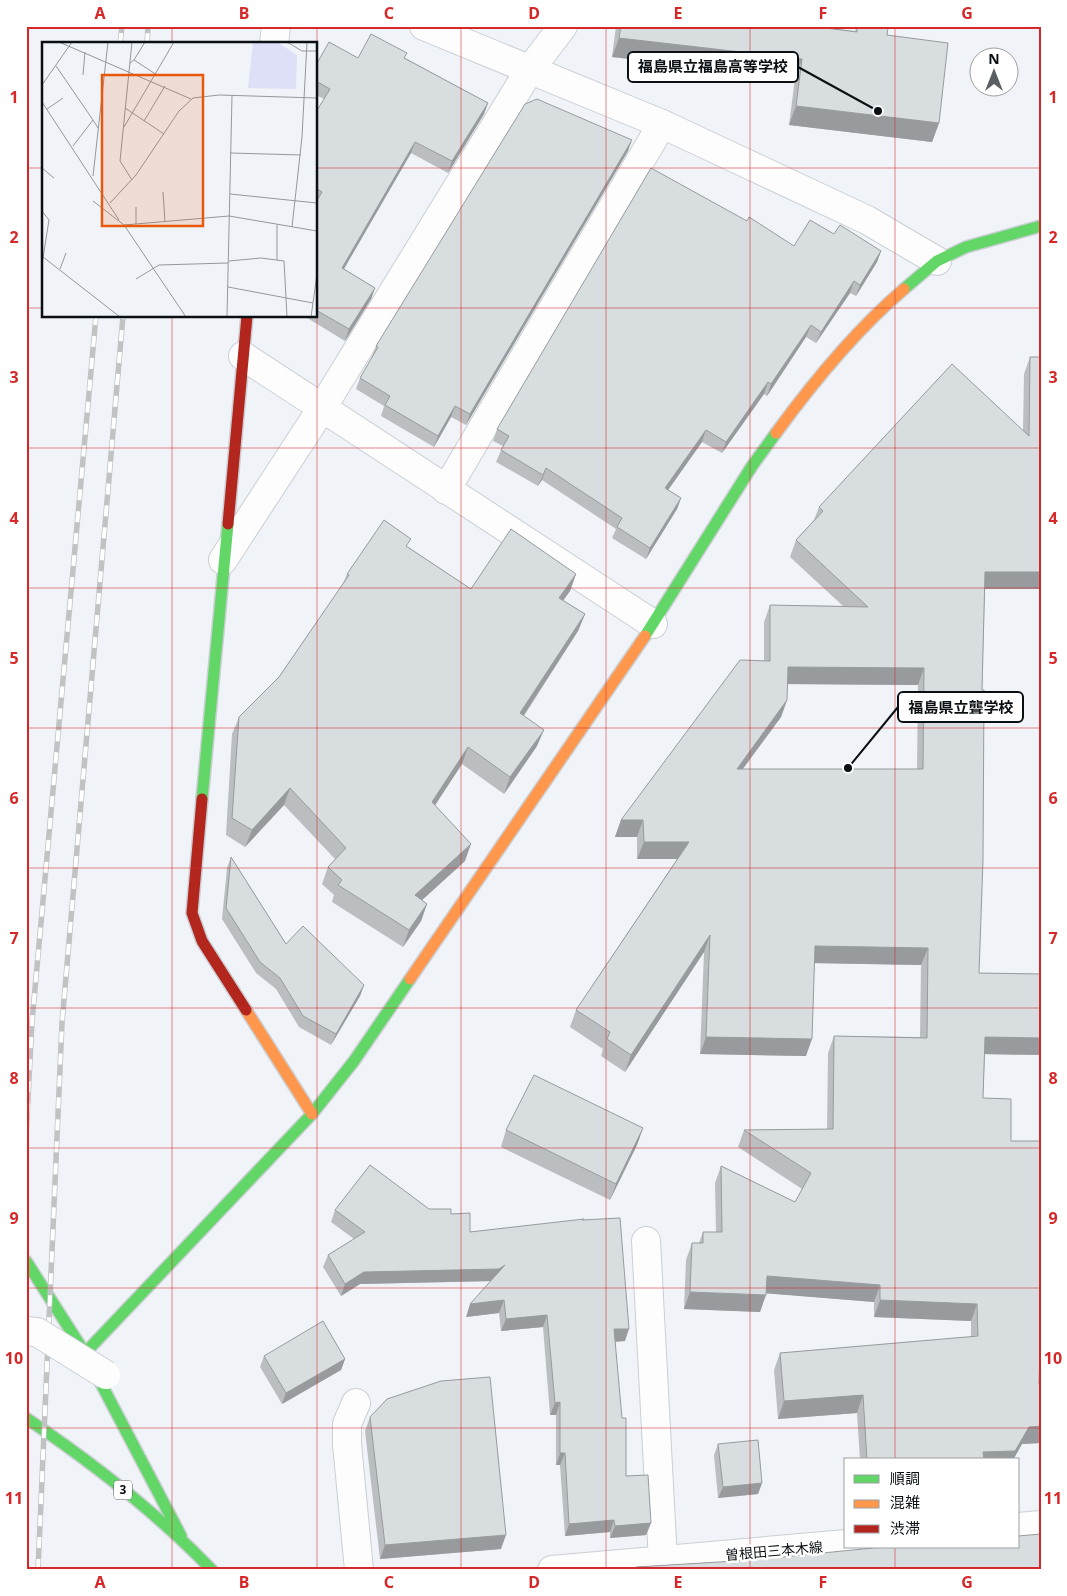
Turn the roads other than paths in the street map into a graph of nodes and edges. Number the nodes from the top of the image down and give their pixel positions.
1 (276, 26) edge
2 (424, 26) edge
3 (563, 26) edge
4 (274, 42) edge
5 (529, 71) junction
6 (662, 124) junction
7 (1041, 226) edge
8 (937, 262) junction
9 (247, 318) edge
10 (243, 356) junction
11 (322, 408) junction
12 (446, 490) junction
13 (223, 560) junction
14 (653, 624) junction
15 (312, 1114) junction
16 (646, 1241) dead end
17 (26, 1261) edge
18 (26, 1331) edge
19 (85, 1353) junction
20 (106, 1375) dead end
21 (356, 1403) dead end
22 (26, 1418) edge
23 (1041, 1525) edge
24 (1020, 1527) edge
25 (181, 1536) junction
26 (844, 1544) edge
27 (663, 1561) junction
28 (212, 1570) edge
29 (359, 1570) edge
30 (552, 1570) edge

1 - 4 street
2 - 5 street
3 - 5 street
5 - 6 street
5 - 11 street
6 - 8 street
6 - 12 street
7 - 8 street
8 - 14 street
9 - 10 street
10 - 11 street
10 - 13 street
11 - 12 street
11 - 13 street
12 - 14 street
13 - 15 street
14 - 15 street
15 - 19 street
16 - 27 street
17 - 19 street
18 - 20 street, bridge
19 - 25 street
21 - 29 street
22 - 25 street, 3
23 - 24 street
25 - 28 street, 3
26 - 27 street, 曽根田三本木線
27 - 30 street, 曽根田三本木線

